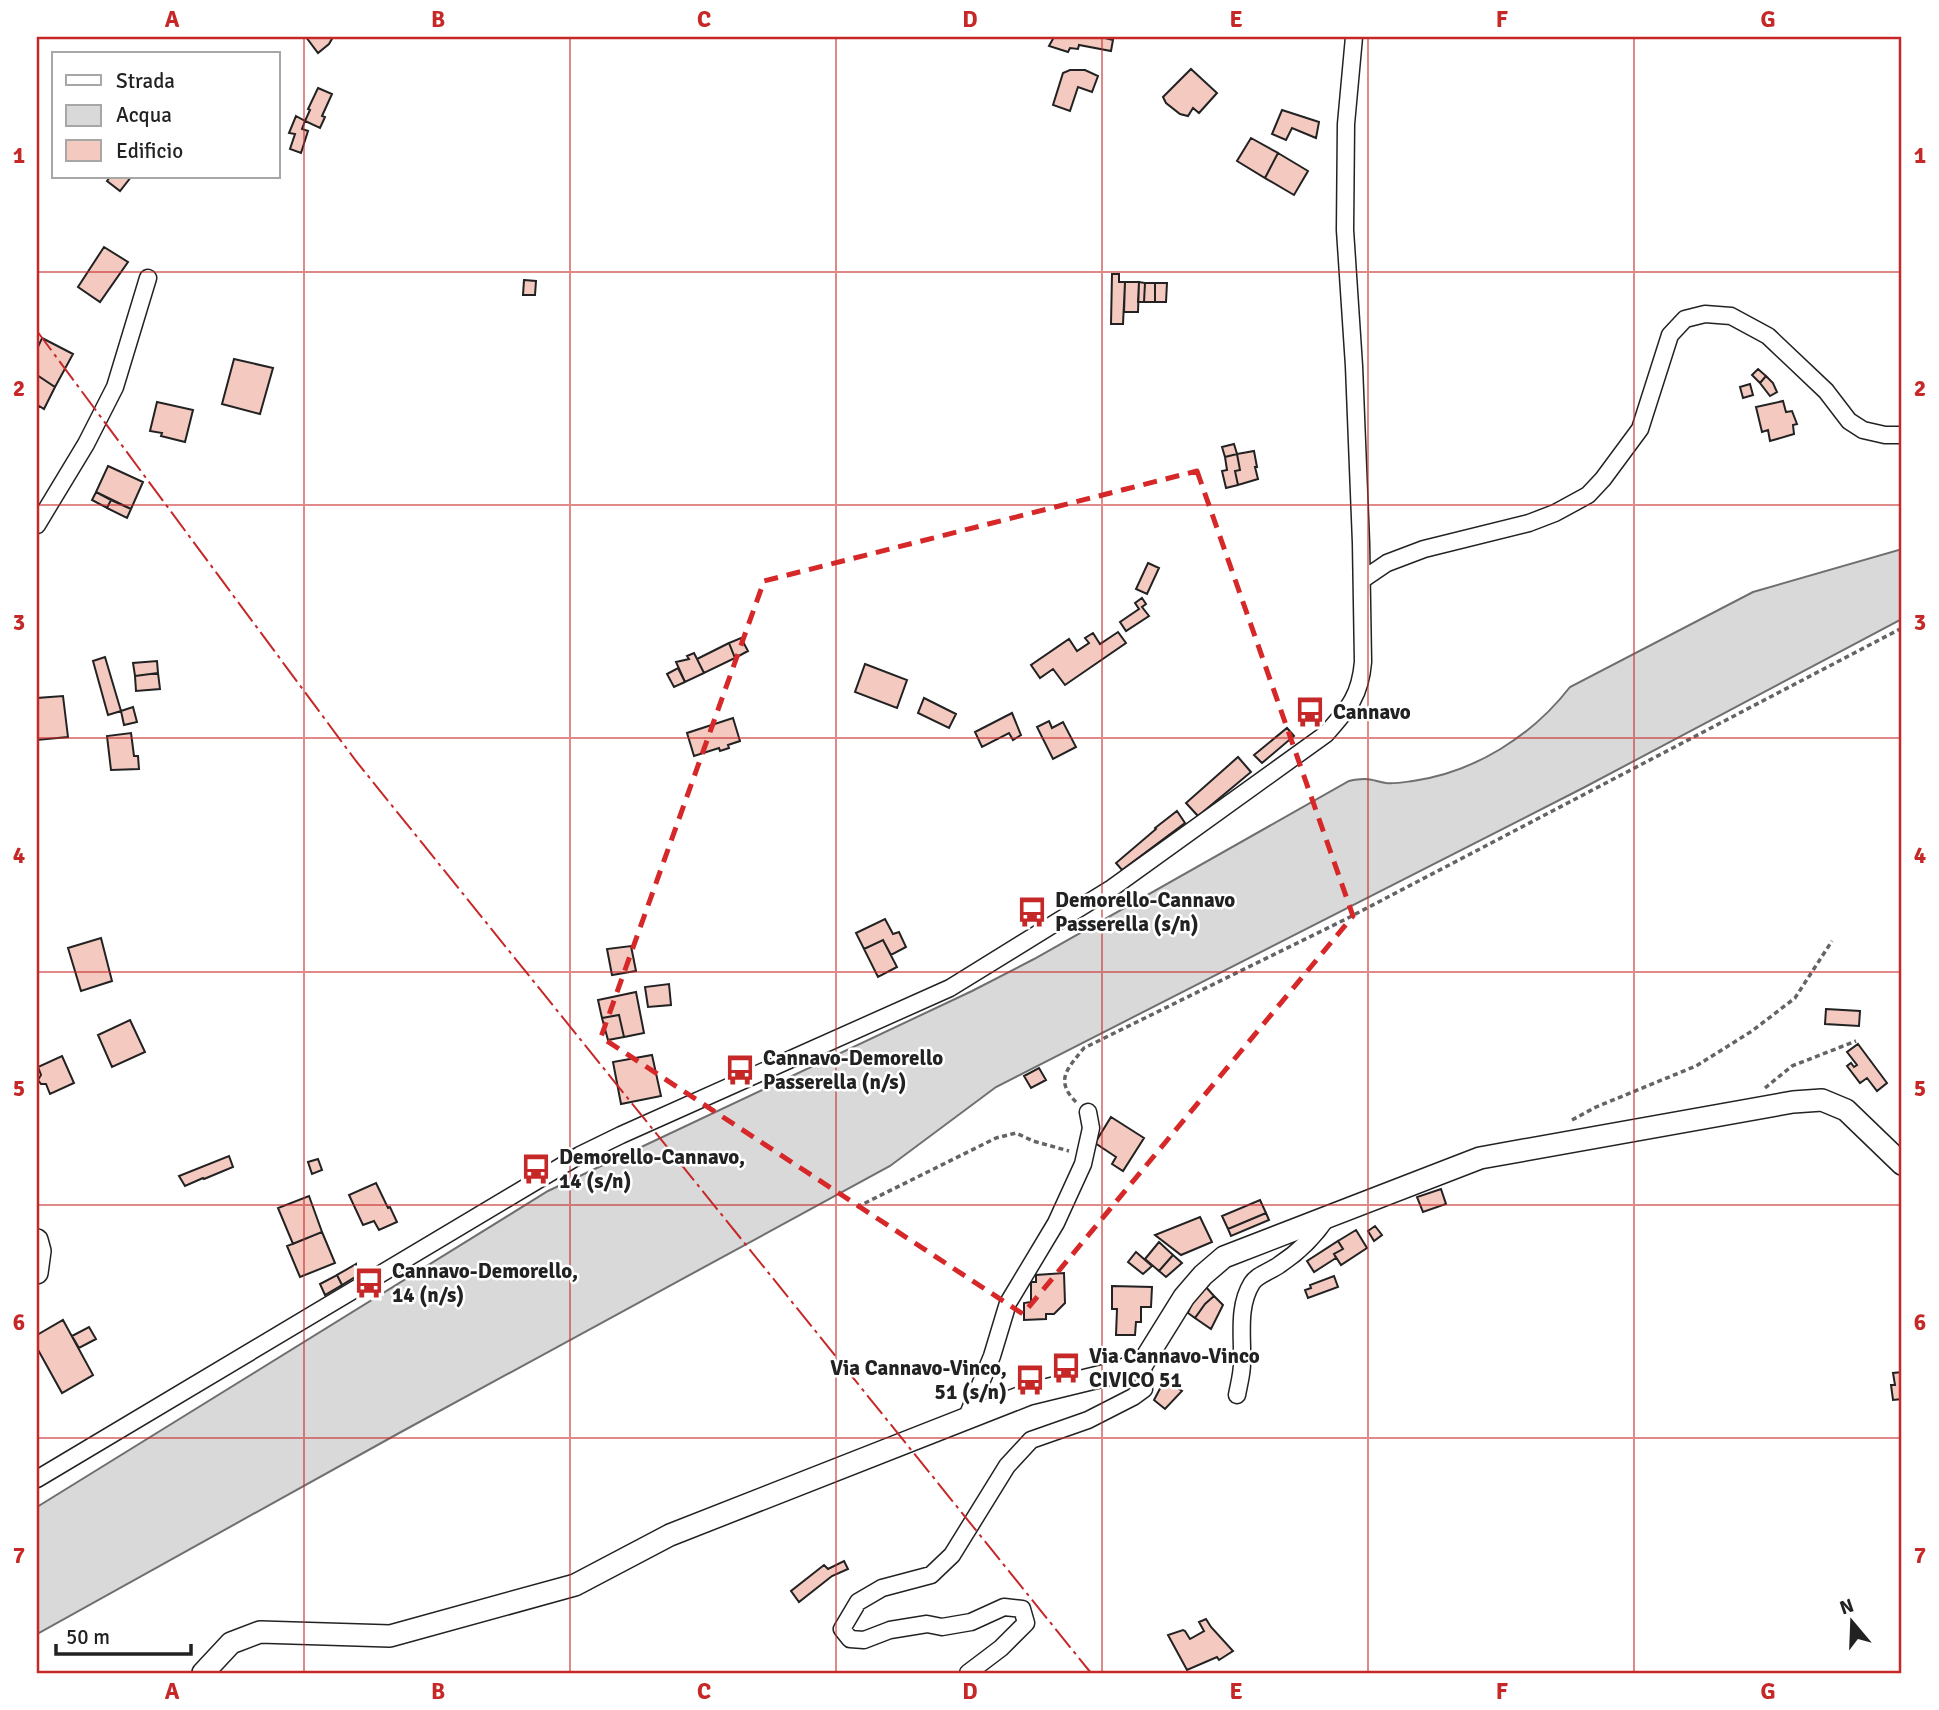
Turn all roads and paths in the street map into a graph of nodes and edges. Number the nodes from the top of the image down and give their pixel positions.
1 (1354, 37) edge
2 (148, 278) dead end
3 (1902, 435) edge
4 (37, 525) edge
5 (1362, 580) junction
6 (1902, 628) edge
7 (1832, 941) dead end
8 (1856, 1041) dead end
9 (1746, 1110) junction
10 (1088, 1112) joint
11 (1549, 1145) junction
12 (1902, 1164) edge
13 (1081, 1169) junction
14 (857, 1207) dead end
15 (1328, 1216) junction
16 (37, 1240) edge
17 (37, 1273) edge
18 (1143, 1363) junction
19 (1237, 1395) dead end
20 (966, 1419) junction
21 (37, 1479) edge
22 (203, 1673) edge
23 (968, 1673) edge

1 - 5 street
2 - 4 street
3 - 5 street
5 - 21 street
6 - 10 path
7 - 11 path
8 - 9 path
9 - 11 street
9 - 12 street
10 - 13 street
11 - 15 street
13 - 14 path
13 - 20 street
15 - 18 street
15 - 19 street
16 - 17 street
18 - 20 street
18 - 23 street
20 - 22 street

